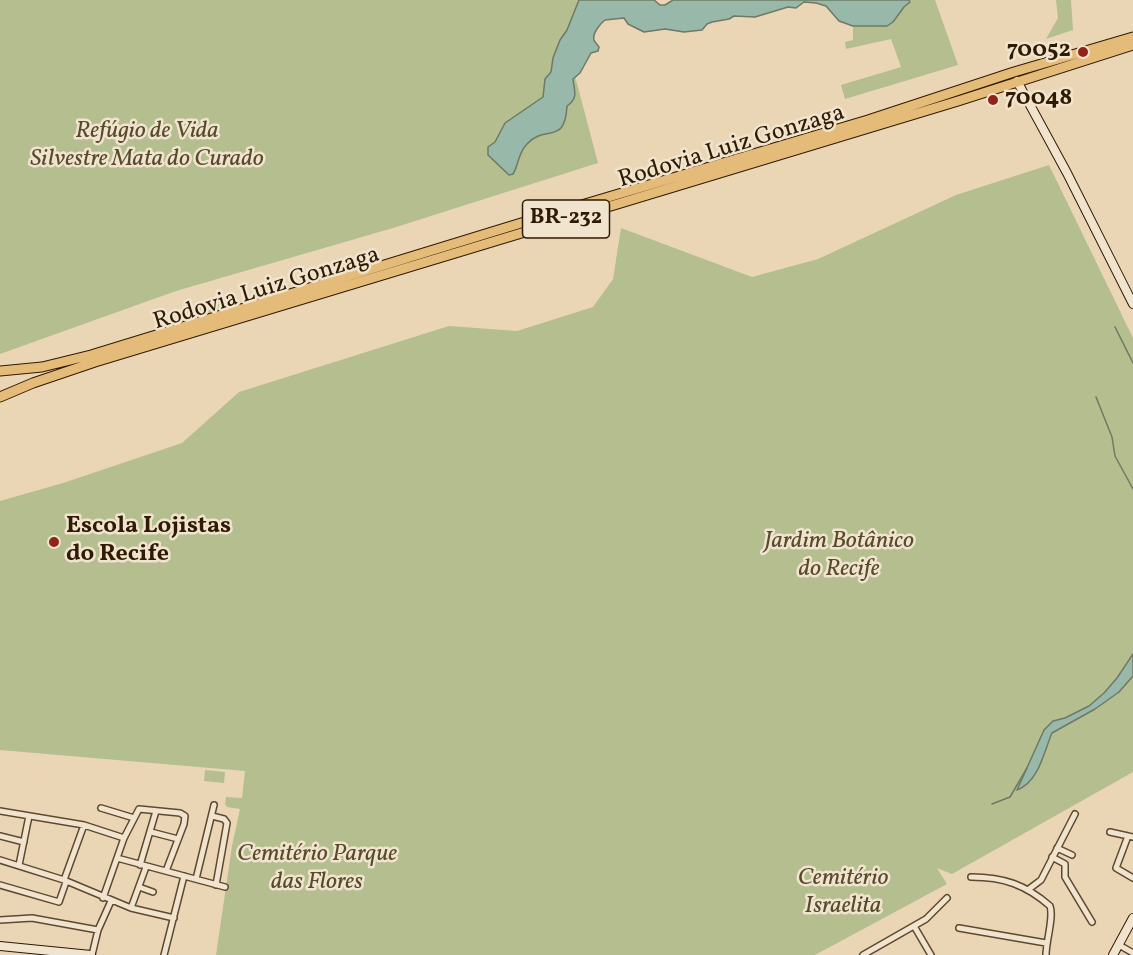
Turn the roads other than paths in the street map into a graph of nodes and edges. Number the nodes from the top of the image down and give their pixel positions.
1 (1133, 37) edge
2 (1133, 45) edge
3 (1017, 81) junction
4 (1133, 304) edge
5 (0, 371) edge
6 (0, 397) edge
7 (214, 805) dead end
8 (101, 808) dead end
9 (0, 811) edge
10 (156, 811) junction
11 (1075, 814) dead end
12 (29, 816) junction
13 (212, 816) junction
14 (134, 818) junction
15 (84, 825) junction
16 (151, 832) junction
17 (1110, 832) dead end
18 (0, 836) edge
19 (1131, 837) edge
20 (124, 838) junction
21 (178, 839) junction
22 (24, 842) junction
23 (1057, 848) junction
24 (1072, 855) dead end
25 (1052, 857) junction
26 (117, 858) junction
27 (0, 860) edge
28 (19, 865) junction
29 (143, 866) junction
30 (165, 871) junction
31 (183, 876) junction
32 (971, 877) dead end
33 (1133, 878) edge
34 (196, 879) junction
35 (65, 881) junction
36 (0, 885) edge
37 (216, 885) junction
38 (139, 887) junction
39 (225, 888) dead end
40 (1029, 889) junction
41 (153, 892) dead end
42 (103, 898) junction
43 (947, 898) dead end
44 (111, 901) junction
45 (131, 908) junction
46 (174, 918) junction
47 (1133, 918) edge
48 (0, 920) edge
49 (1092, 922) dead end
50 (914, 926) junction
51 (959, 928) dead end
52 (98, 930) junction
53 (1046, 943) junction
54 (1119, 945) junction
55 (0, 946) edge
56 (34, 952) edge
57 (1133, 953) edge
58 (867, 954) edge
59 (92, 955) edge
60 (164, 955) edge
61 (931, 955) edge
62 (1046, 955) edge
63 (1113, 955) edge

1 - 5 highway, Rodovia Luiz Gonzaga / BR-232
2 - 3 highway, Rodovia Luiz Gonzaga / BR-232
3 - 4 main road
3 - 6 highway, Rodovia Luiz Gonzaga / BR-232
7 - 13 street
8 - 14 street
9 - 12 street
10 - 14 street
10 - 16 street
10 - 21 street
11 - 23 street
12 - 15 street
12 - 22 street
13 - 34 street
13 - 37 street
14 - 20 street
15 - 20 street
15 - 35 street
16 - 21 street
16 - 29 street
17 - 19 street
18 - 22 street
19 - 33 street
20 - 26 street
21 - 30 street
22 - 28 street
23 - 24 street
23 - 25 street
25 - 40 street
25 - 49 street
26 - 29 street
26 - 42 street
27 - 28 street
28 - 35 street
29 - 30 street
29 - 38 street
30 - 31 street
31 - 34 street
31 - 46 street
32 - 40 street
34 - 37 street
35 - 36 street
35 - 42 street
37 - 39 street
38 - 41 street
38 - 45 street
40 - 53 street
42 - 44 street
43 - 50 street
44 - 45 street
44 - 52 street
45 - 46 street
46 - 60 street
47 - 54 main road
48 - 52 street
50 - 58 street
50 - 61 street
51 - 53 street
52 - 59 street
53 - 62 street
54 - 57 street
54 - 63 main road
55 - 56 main road
56 - 59 main road

